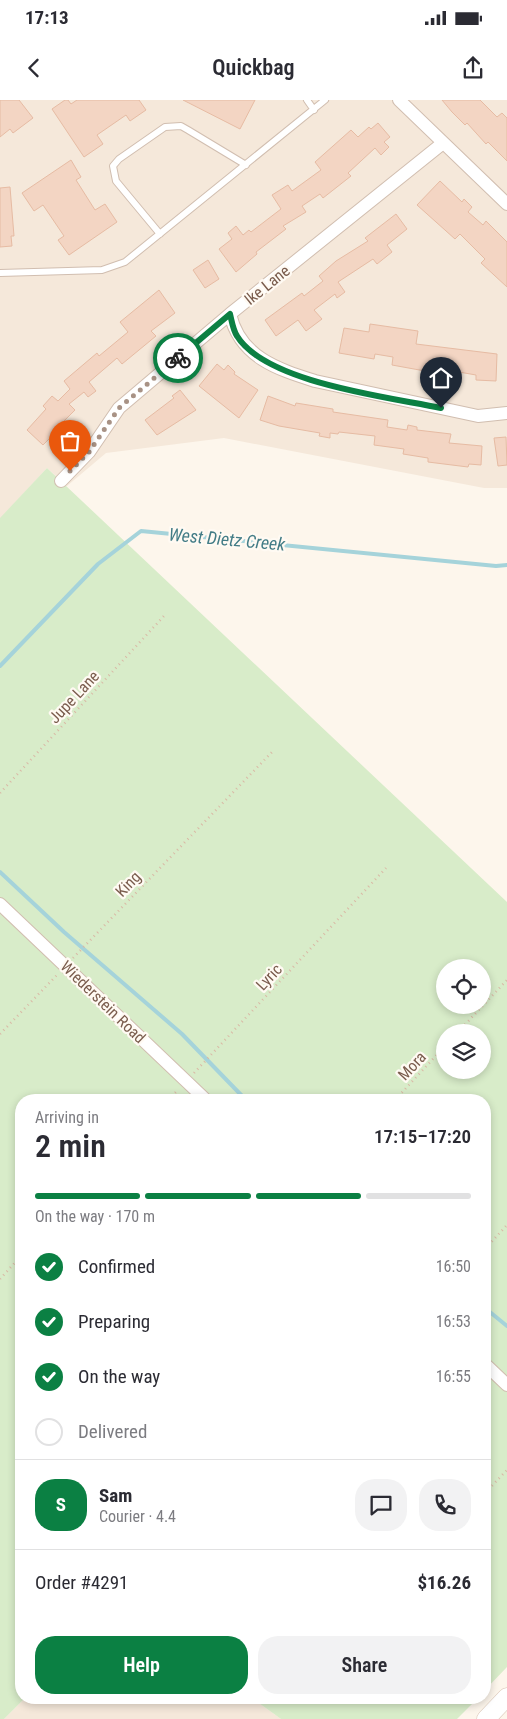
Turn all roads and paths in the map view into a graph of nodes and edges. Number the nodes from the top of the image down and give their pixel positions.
1 (307, 100) edge
2 (325, 100) edge
3 (399, 100) edge
4 (314, 110) junction
5 (443, 143) junction
6 (246, 165) junction
7 (507, 204) edge
8 (160, 234) junction
9 (0, 273) edge
10 (230, 314) junction
11 (507, 413) edge
12 (61, 481) dead end
13 (164, 616) dead end
14 (273, 751) dead end
15 (0, 794) edge
16 (386, 868) dead end
17 (0, 904) edge
18 (65, 966) junction
19 (507, 980) edge
20 (466, 1024) edge
21 (0, 1034) edge
22 (436, 1056) edge
23 (186, 1081) junction
24 (174, 1094) edge
25 (200, 1094) edge
26 (401, 1094) edge
27 (507, 1225) edge
28 (491, 1242) edge
29 (15, 1263) edge
30 (0, 1279) edge
31 (491, 1370) edge
32 (507, 1385) edge
33 (507, 1470) edge
34 (491, 1487) edge
35 (507, 1697) edge
36 (486, 1719) edge

1 - 4 lane
2 - 4 lane
3 - 5 street
4 - 6 lane
5 - 7 street
5 - 10 street, Ike Lane
6 - 8 lane
6 - 8 lane
8 - 9 lane
10 - 11 street
10 - 12 street, Ike Lane
13 - 15 path, Jupe Lane
14 - 18 path, King
16 - 23 path, Lyric
17 - 18 street, Wiederstein Road
18 - 21 path, King
18 - 23 street, Wiederstein Road
19 - 20 path
22 - 26 path, Mora
23 - 24 path, Lyric
23 - 25 street, Wiederstein Road
27 - 28 path
29 - 30 path
31 - 32 street
33 - 34 path
35 - 36 main road

